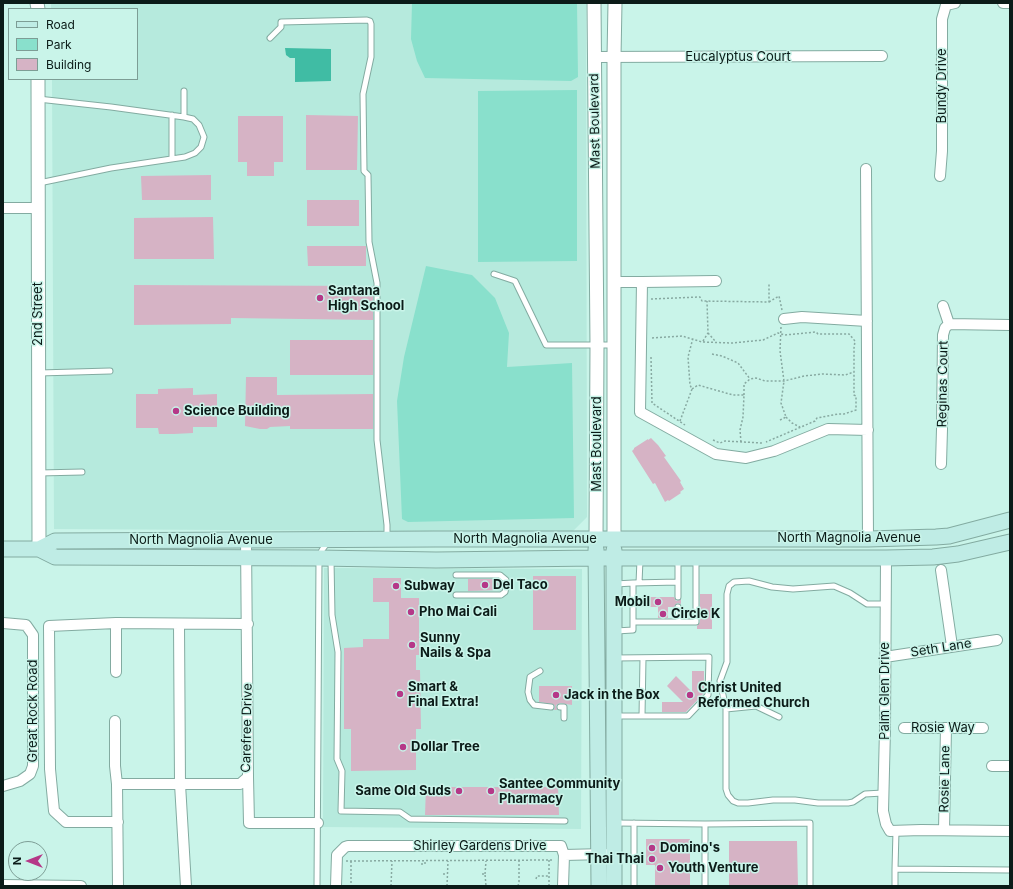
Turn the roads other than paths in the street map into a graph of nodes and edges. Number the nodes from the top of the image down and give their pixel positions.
1 (594, 3) edge
2 (615, 3) edge
3 (954, 3) edge
4 (1003, 3) edge
5 (1010, 3) edge
6 (270, 38) dead end
7 (882, 56) dead end
8 (594, 57) junction
9 (614, 57) junction
10 (38, 80) edge
11 (184, 91) dead end
12 (38, 99) junction
13 (172, 115) junction
14 (184, 117) junction
15 (172, 159) junction
16 (866, 169) dead end
17 (940, 176) dead end
18 (38, 183) junction
19 (3, 208) edge
20 (38, 208) junction
21 (494, 274) dead end
22 (716, 281) dead end
23 (614, 282) junction
24 (642, 282) junction
25 (943, 306) dead end
26 (784, 319) dead end
27 (867, 321) junction
28 (949, 324) junction
29 (1010, 325) edge
30 (597, 345) junction
31 (614, 345) junction
32 (110, 371) dead end
33 (38, 373) junction
34 (868, 430) junction
35 (941, 464) dead end
36 (39, 472) junction
37 (82, 472) dead end
38 (1010, 520) edge
39 (949, 536) junction
40 (387, 539) junction
41 (596, 539) junction
42 (614, 539) junction
43 (868, 539) junction
44 (246, 540) junction
45 (330, 540) junction
46 (1010, 542) edge
47 (3, 549) edge
48 (39, 549) junction
49 (246, 558) junction
50 (325, 558) junction
51 (596, 558) junction
52 (614, 558) junction
53 (640, 558) junction
54 (886, 558) junction
55 (678, 559) junction
56 (696, 559) junction
57 (941, 570) dead end
58 (456, 575) dead end
59 (678, 582) junction
60 (636, 583) junction
61 (614, 584) junction
62 (456, 595) dead end
63 (678, 597) dead end
64 (886, 604) junction
65 (678, 607) dead end
66 (633, 622) junction
67 (679, 622) junction
68 (3, 623) edge
69 (116, 624) junction
70 (179, 624) junction
71 (248, 624) junction
72 (614, 631) junction
73 (997, 640) dead end
74 (952, 646) junction
75 (885, 657) junction
76 (614, 658) junction
77 (643, 658) junction
78 (540, 671) dead end
79 (116, 672) dead end
80 (551, 707) dead end
81 (560, 707) dead end
82 (726, 709) junction
83 (614, 716) junction
84 (642, 716) junction
85 (779, 717) dead end
86 (564, 718) dead end
87 (115, 720) dead end
88 (904, 728) dead end
89 (946, 728) junction
90 (983, 728) dead end
91 (992, 766) dead end
92 (1010, 766) edge
93 (248, 777) junction
94 (117, 784) junction
95 (180, 784) junction
96 (3, 786) edge
97 (883, 793) junction
98 (565, 821) dead end
99 (118, 822) junction
100 (318, 823) junction
101 (614, 823) junction
102 (634, 823) junction
103 (704, 824) junction
104 (944, 830) junction
105 (896, 831) junction
106 (1010, 831) edge
107 (599, 854) junction
108 (614, 854) junction
109 (561, 858) junction
110 (895, 869) junction
111 (1010, 870) edge
112 (3, 885) edge
113 (50, 885) edge
114 (81, 886) edge
115 (118, 886) edge
116 (186, 886) edge
117 (318, 886) edge
118 (336, 886) edge
119 (563, 886) edge
120 (599, 886) edge
121 (614, 886) edge
122 (634, 886) edge
123 (705, 886) edge
124 (810, 886) edge
125 (895, 886) edge

1 - 8 street, Mast Boulevard
2 - 9 street, Mast Boulevard
3 - 17 street, Bundy Drive
4 - 5 street
6 - 40 lane
7 - 9 street, Eucalyptus Court
8 - 9 street, Eucalyptus Court
8 - 30 street, Mast Boulevard
9 - 23 street, Mast Boulevard
10 - 12 street, 2nd Street
11 - 14 lane
12 - 13 lane
12 - 18 street, 2nd Street
13 - 14 lane
13 - 15 lane
14 - 15 lane
15 - 18 lane
16 - 27 street
18 - 20 street, 2nd Street
19 - 20 street
20 - 33 street, 2nd Street
21 - 30 lane
22 - 24 street
23 - 24 street
23 - 31 street, Mast Boulevard
24 - 34 street
25 - 28 street, Reginas Court
26 - 27 street
27 - 34 street
28 - 29 street
28 - 35 street, Reginas Court
30 - 31 lane
30 - 41 street, Mast Boulevard
31 - 42 street, Mast Boulevard
32 - 33 lane
33 - 36 street, 2nd Street
34 - 43 street
36 - 37 lane
36 - 48 street, 2nd Street
38 - 39 main road, North Magnolia Avenue
39 - 43 main road, North Magnolia Avenue
39 - 54 main road
40 - 41 main road, North Magnolia Avenue
40 - 45 main road, North Magnolia Avenue
41 - 42 main road, North Magnolia Avenue
41 - 51 main road, Mast Boulevard
42 - 43 main road, North Magnolia Avenue
42 - 52 main road, Mast Boulevard
44 - 45 main road, North Magnolia Avenue
44 - 48 main road, North Magnolia Avenue
44 - 49 street, Carefree Drive
45 - 50 lane
46 - 54 main road, North Magnolia Avenue
47 - 48 main road, North Magnolia Avenue
48 - 49 main road, North Magnolia Avenue
49 - 50 main road, North Magnolia Avenue
49 - 71 street, Carefree Drive
50 - 51 main road, North Magnolia Avenue
50 - 98 lane
50 - 100 lane
51 - 52 main road, North Magnolia Avenue
51 - 107 main road, Mast Boulevard
52 - 53 main road, North Magnolia Avenue
52 - 61 main road, Mast Boulevard
53 - 55 main road, North Magnolia Avenue
53 - 60 lane
54 - 56 main road, North Magnolia Avenue
54 - 64 street, Palm Glen Drive
55 - 56 main road, North Magnolia Avenue
55 - 59 lane
56 - 67 lane
57 - 74 street
58 - 62 lane
59 - 60 lane
59 - 63 lane
60 - 61 lane
60 - 66 lane
61 - 72 main road, Mast Boulevard
64 - 75 street, Palm Glen Drive
64 - 82 lane
65 - 67 lane
66 - 67 lane
66 - 72 lane
68 - 96 street, Great Rock Road
69 - 70 street
69 - 79 street
69 - 99 street
70 - 71 street
70 - 95 street
71 - 93 street, Carefree Drive
72 - 76 main road, Mast Boulevard
73 - 74 street, Seth Lane
74 - 75 street, Seth Lane
75 - 97 street, Palm Glen Drive
76 - 77 lane
76 - 83 main road, Mast Boulevard
77 - 84 lane
77 - 84 lane
78 - 80 lane
81 - 86 lane
82 - 85 lane
82 - 97 lane
83 - 84 lane
83 - 101 main road, Mast Boulevard
87 - 94 street
88 - 89 street, Rosie Way
89 - 90 street, Rosie Way
89 - 104 street, Rosie Lane
91 - 92 street
93 - 95 street, Carefree Drive
93 - 100 street
94 - 95 street, Carefree Drive
94 - 99 street
95 - 116 street
97 - 105 street, Palm Glen Drive
99 - 115 street
100 - 117 lane
101 - 102 lane
101 - 108 main road, Mast Boulevard
102 - 103 lane
102 - 122 lane
103 - 123 lane
103 - 124 lane
104 - 105 street
104 - 106 street
105 - 110 lane
107 - 108 street, Shirley Gardens Drive
107 - 109 street, Shirley Gardens Drive
107 - 120 main road, Mast Boulevard
108 - 121 main road, Mast Boulevard
109 - 118 street, Shirley Gardens Drive
109 - 119 street
110 - 111 lane
110 - 125 lane
112 - 113 street
113 - 114 street

